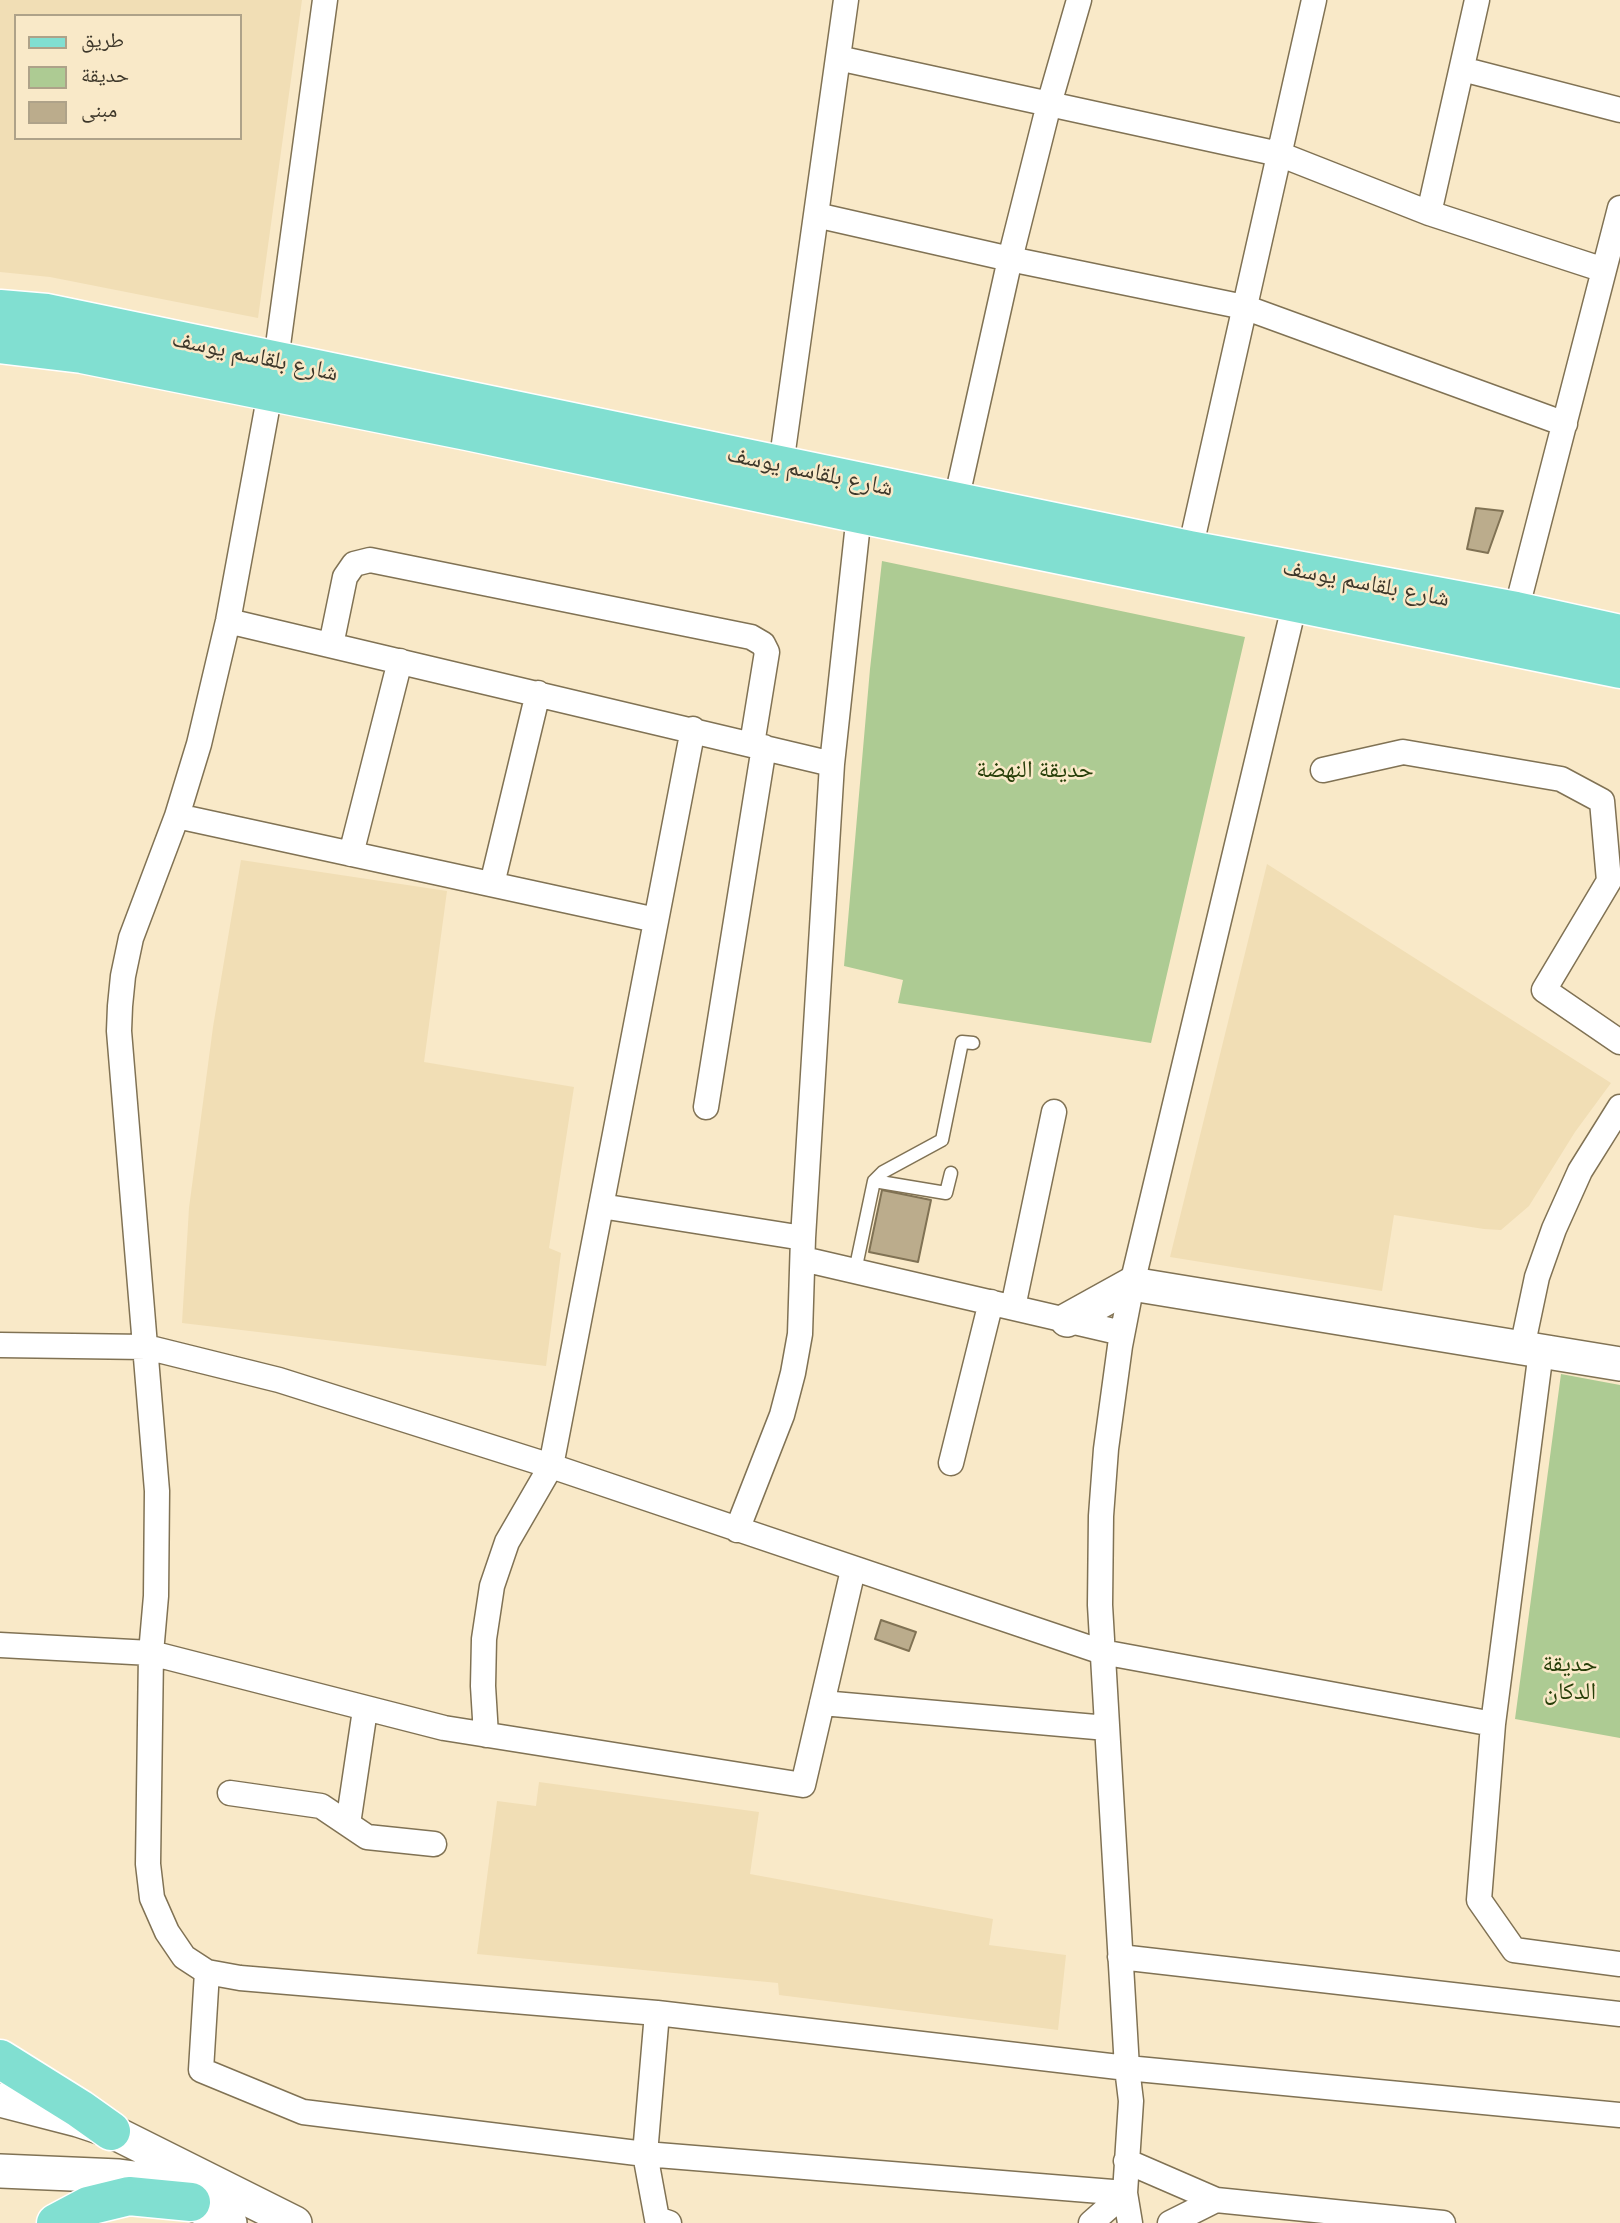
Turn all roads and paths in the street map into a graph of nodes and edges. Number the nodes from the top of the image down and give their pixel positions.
1 (325, 0) edge
2 (846, 0) edge
3 (1079, 0) edge
4 (1477, 0) edge
5 (1305, 2) edge
6 (838, 58) junction
7 (1462, 69) junction
8 (1049, 104) junction
9 (1620, 110) edge
10 (1279, 154) junction
11 (1620, 208) edge
12 (1429, 213) junction
13 (816, 215) junction
14 (1010, 259) junction
15 (1604, 270) junction
16 (1244, 307) junction
17 (0, 309) edge
18 (0, 344) edge
19 (273, 376) junction
20 (1565, 424) junction
21 (781, 465) junction
22 (956, 501) junction
23 (859, 514) junction
24 (1190, 550) junction
25 (1295, 602) junction
26 (1516, 611) junction
27 (228, 621) junction
28 (1620, 634) edge
29 (331, 645) junction
30 (400, 661) junction
31 (1620, 669) edge
32 (538, 693) junction
33 (693, 729) junction
34 (758, 745) junction
35 (832, 764) junction
36 (1324, 770) dead end
37 (177, 817) junction
38 (351, 854) junction
39 (492, 884) junction
40 (656, 920) junction
41 (1620, 1042) edge
42 (973, 1043) dead end
43 (706, 1107) dead end
44 (1620, 1107) edge
45 (1054, 1112) dead end
46 (951, 1172) dead end
47 (874, 1181) junction
48 (601, 1206) junction
49 (803, 1249) junction
50 (855, 1271) junction
51 (1132, 1284) junction
52 (1002, 1304) junction
53 (1067, 1320) junction
54 (1122, 1333) junction
55 (0, 1345) edge
56 (146, 1347) junction
57 (1531, 1349) junction
58 (1620, 1364) edge
59 (951, 1462) dead end
60 (551, 1466) junction
61 (737, 1530) junction
62 (853, 1570) junction
63 (0, 1645) edge
64 (1102, 1652) junction
65 (151, 1653) junction
66 (822, 1703) junction
67 (365, 1710) junction
68 (1493, 1724) junction
69 (1107, 1728) junction
70 (486, 1735) junction
71 (230, 1793) dead end
72 (348, 1824) junction
73 (434, 1844) dead end
74 (1120, 1957) junction
75 (1620, 1964) edge
76 (207, 1972) junction
77 (657, 2013) junction
78 (1620, 2014) edge
79 (0, 2059) edge
80 (1127, 2068) junction
81 (0, 2100) edge
82 (1620, 2115) edge
83 (111, 2131) junction
84 (645, 2154) junction
85 (1126, 2161) junction
86 (0, 2171) edge
87 (1125, 2193) junction
88 (1216, 2200) junction
89 (191, 2202) junction
90 (56, 2223) edge
91 (230, 2223) edge
92 (295, 2223) edge
93 (670, 2223) edge
94 (1091, 2223) edge
95 (1130, 2223) edge
96 (1170, 2223) edge
97 (1443, 2223) edge

1 - 19 street
2 - 6 street
3 - 8 street
4 - 7 street
5 - 10 street
6 - 8 street
6 - 13 street
7 - 9 street
7 - 12 street
8 - 10 street
8 - 14 street
10 - 12 street
10 - 16 street
11 - 15 street
12 - 15 street
13 - 14 street
13 - 21 street
14 - 16 street
14 - 22 street
15 - 20 street
16 - 20 street
16 - 24 street
17 - 19 main road, شارع بلقاسم يوسف
18 - 19 main road, شارع بلقاسم يوسف
19 - 21 main road, شارع بلقاسم يوسف
19 - 23 main road, شارع بلقاسم يوسف
19 - 27 street
20 - 26 street
21 - 22 main road, شارع بلقاسم يوسف
22 - 24 main road, شارع بلقاسم يوسف
23 - 25 main road, شارع بلقاسم يوسف
23 - 35 street
24 - 26 main road, شارع بلقاسم يوسف
25 - 31 main road, شارع بلقاسم يوسف
25 - 51 street
26 - 28 main road, شارع بلقاسم يوسف
27 - 29 street
27 - 37 street
29 - 30 street
29 - 34 street
30 - 32 street
30 - 38 street
32 - 33 street
32 - 39 street
33 - 34 street
33 - 40 street
34 - 35 street
34 - 43 street
35 - 49 street
36 - 41 street
37 - 38 street
37 - 56 street
38 - 39 street
39 - 40 street
40 - 48 street
42 - 47 lane
44 - 57 street
45 - 52 street
46 - 47 lane
47 - 50 lane
48 - 49 street
48 - 60 street
49 - 50 street
49 - 61 street
50 - 52 street
51 - 53 main road
51 - 54 street
51 - 57 main road
52 - 53 street
52 - 59 street
53 - 54 street
54 - 64 street
55 - 56 street
56 - 60 street
56 - 65 street
57 - 58 main road
57 - 68 street
60 - 61 street
60 - 70 street
61 - 62 street
62 - 64 street
62 - 66 street
63 - 65 street
64 - 68 street
64 - 69 street
65 - 67 street
65 - 76 street
66 - 69 street
66 - 70 street
67 - 70 street
67 - 72 street
68 - 75 street
69 - 74 street
71 - 72 street
72 - 73 street
74 - 78 street
74 - 80 street
76 - 77 street
76 - 84 street
77 - 80 street
77 - 84 street
79 - 83 main road
80 - 82 street
80 - 85 street
81 - 83 main road
83 - 92 main road
84 - 87 street
84 - 93 street
85 - 87 street
85 - 88 street
86 - 89 main road
87 - 94 street
87 - 95 street
88 - 96 street
88 - 97 street
89 - 90 main road
89 - 91 main road

